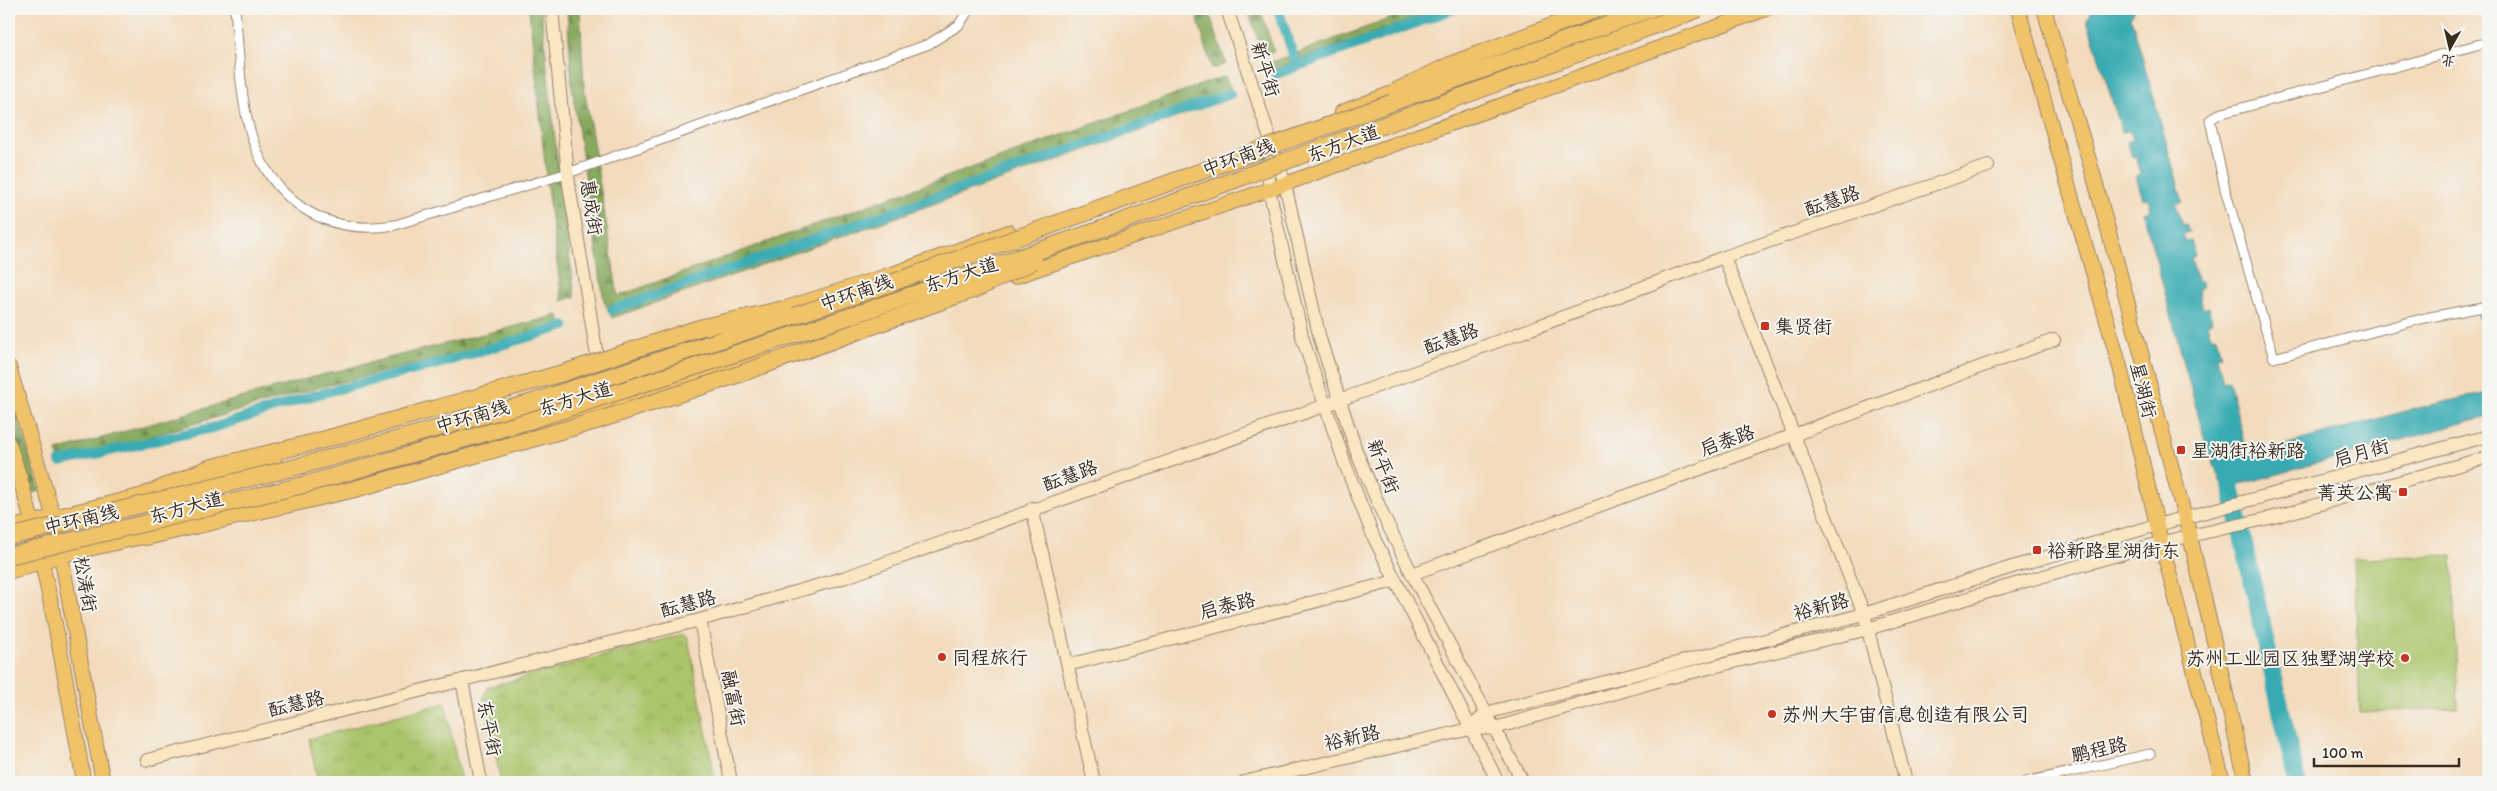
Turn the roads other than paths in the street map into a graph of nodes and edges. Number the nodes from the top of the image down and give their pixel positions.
1 (236, 9) edge
2 (552, 9) edge
3 (970, 9) edge
4 (1227, 9) edge
5 (1597, 9) edge
6 (1618, 9) edge
7 (1651, 9) edge
8 (1699, 9) edge
9 (1766, 9) edge
10 (2018, 9) edge
11 (2044, 9) edge
12 (2488, 42) edge
13 (1328, 124) junction
14 (1268, 140) junction
15 (1988, 166) dead end
16 (568, 173) junction
17 (1285, 184) junction
18 (1269, 189) junction
19 (1104, 228) junction
20 (1724, 257) junction
21 (875, 289) junction
22 (2486, 306) edge
23 (2488, 332) edge
24 (2054, 340) dead end
25 (9, 367) edge
26 (597, 369) junction
27 (1340, 400) junction
28 (1324, 405) junction
29 (606, 409) junction
30 (1794, 436) junction
31 (2488, 436) edge
32 (10, 447) edge
33 (2488, 458) edge
34 (144, 495) junction
35 (1032, 508) junction
36 (54, 518) junction
37 (2185, 518) junction
38 (33, 523) junction
39 (2157, 525) junction
40 (9, 528) edge
41 (2190, 536) junction
42 (9, 537) edge
43 (146, 537) junction
44 (2163, 542) junction
45 (62, 555) junction
46 (9, 556) edge
47 (43, 561) junction
48 (9, 572) edge
49 (1412, 574) junction
50 (1394, 581) junction
51 (1864, 614) junction
52 (700, 620) junction
53 (1868, 629) junction
54 (1068, 665) junction
55 (462, 680) junction
56 (1486, 712) junction
57 (1495, 728) junction
58 (1470, 729) junction
59 (2150, 754) dead end
60 (147, 760) dead end
61 (84, 782) edge
62 (103, 782) edge
63 (481, 782) edge
64 (732, 782) edge
65 (1094, 782) edge
66 (1244, 782) edge
67 (1498, 782) edge
68 (1524, 782) edge
69 (1906, 782) edge
70 (2026, 782) edge
71 (2223, 782) edge
72 (2246, 782) edge

1 - 16 street
2 - 16 street, 惠成街
3 - 16 street
4 - 14 street, 新平街
5 - 13 highway, bridge
6 - 14 main road, 东方大道
7 - 13 highway, 中环南线, bridge
8 - 19 highway, 中环南线, bridge
9 - 17 main road, 东方大道
10 - 39 main road, 星湖街
11 - 37 main road, 星湖街
12 - 22 street
13 - 21 highway, 中环南线, bridge
14 - 17 street, 新平街
14 - 18 street, 新平街
14 - 26 main road, 东方大道
15 - 20 street, 酝慧路
16 - 26 street, 惠成街
17 - 18 main road, 东方大道
17 - 27 street, 新平街
18 - 28 street, 新平街
18 - 29 main road, 东方大道
19 - 43 highway, bridge
19 - 46 highway, 中环南线, bridge
20 - 27 street, 酝慧路
20 - 30 street
21 - 34 highway, bridge
21 - 42 highway, 中环南线, bridge
22 - 23 street
24 - 30 street, 启泰路
25 - 36 main road, 松涛街
26 - 29 street, 惠成街
26 - 34 main road, 东方大道
27 - 28 street, 酝慧路
27 - 49 street, 新平街
28 - 35 street, 酝慧路
28 - 50 street, 新平街
29 - 43 main road, 东方大道
30 - 49 street, 启泰路
30 - 51 street
31 - 37 street, 启月街
32 - 38 main road, 松涛街
33 - 41 street, 启月街
34 - 36 main road, 东方大道
35 - 52 street, 酝慧路
35 - 54 street
36 - 38 main road, 东方大道
36 - 45 main road, 松涛街
37 - 39 street, 裕新路
37 - 41 main road, 星湖街
38 - 40 main road, 东方大道
38 - 47 main road, 松涛街
39 - 44 main road, 星湖街
39 - 51 street, 裕新路
41 - 44 street, 裕新路
41 - 72 main road, 星湖街
43 - 45 main road, 东方大道
44 - 53 street, 裕新路
44 - 71 main road, 星湖街
45 - 47 main road, 东方大道
45 - 62 main road, 松涛街
47 - 48 main road, 东方大道
47 - 61 main road, 松涛街
49 - 56 street, 新平街
50 - 54 street, 启泰路
50 - 58 street, 新平街
51 - 53 street
51 - 56 street, 裕新路
52 - 55 street, 酝慧路
52 - 64 street, 融富街
53 - 57 street, 裕新路
53 - 69 street
54 - 65 street
55 - 60 street, 酝慧路
55 - 63 street, 东平街
56 - 57 street, 新平街
56 - 58 street
57 - 58 street, 裕新路
57 - 68 street, 新平街
58 - 66 street, 裕新路
58 - 67 street, 新平街
59 - 70 street, 鹏程路

